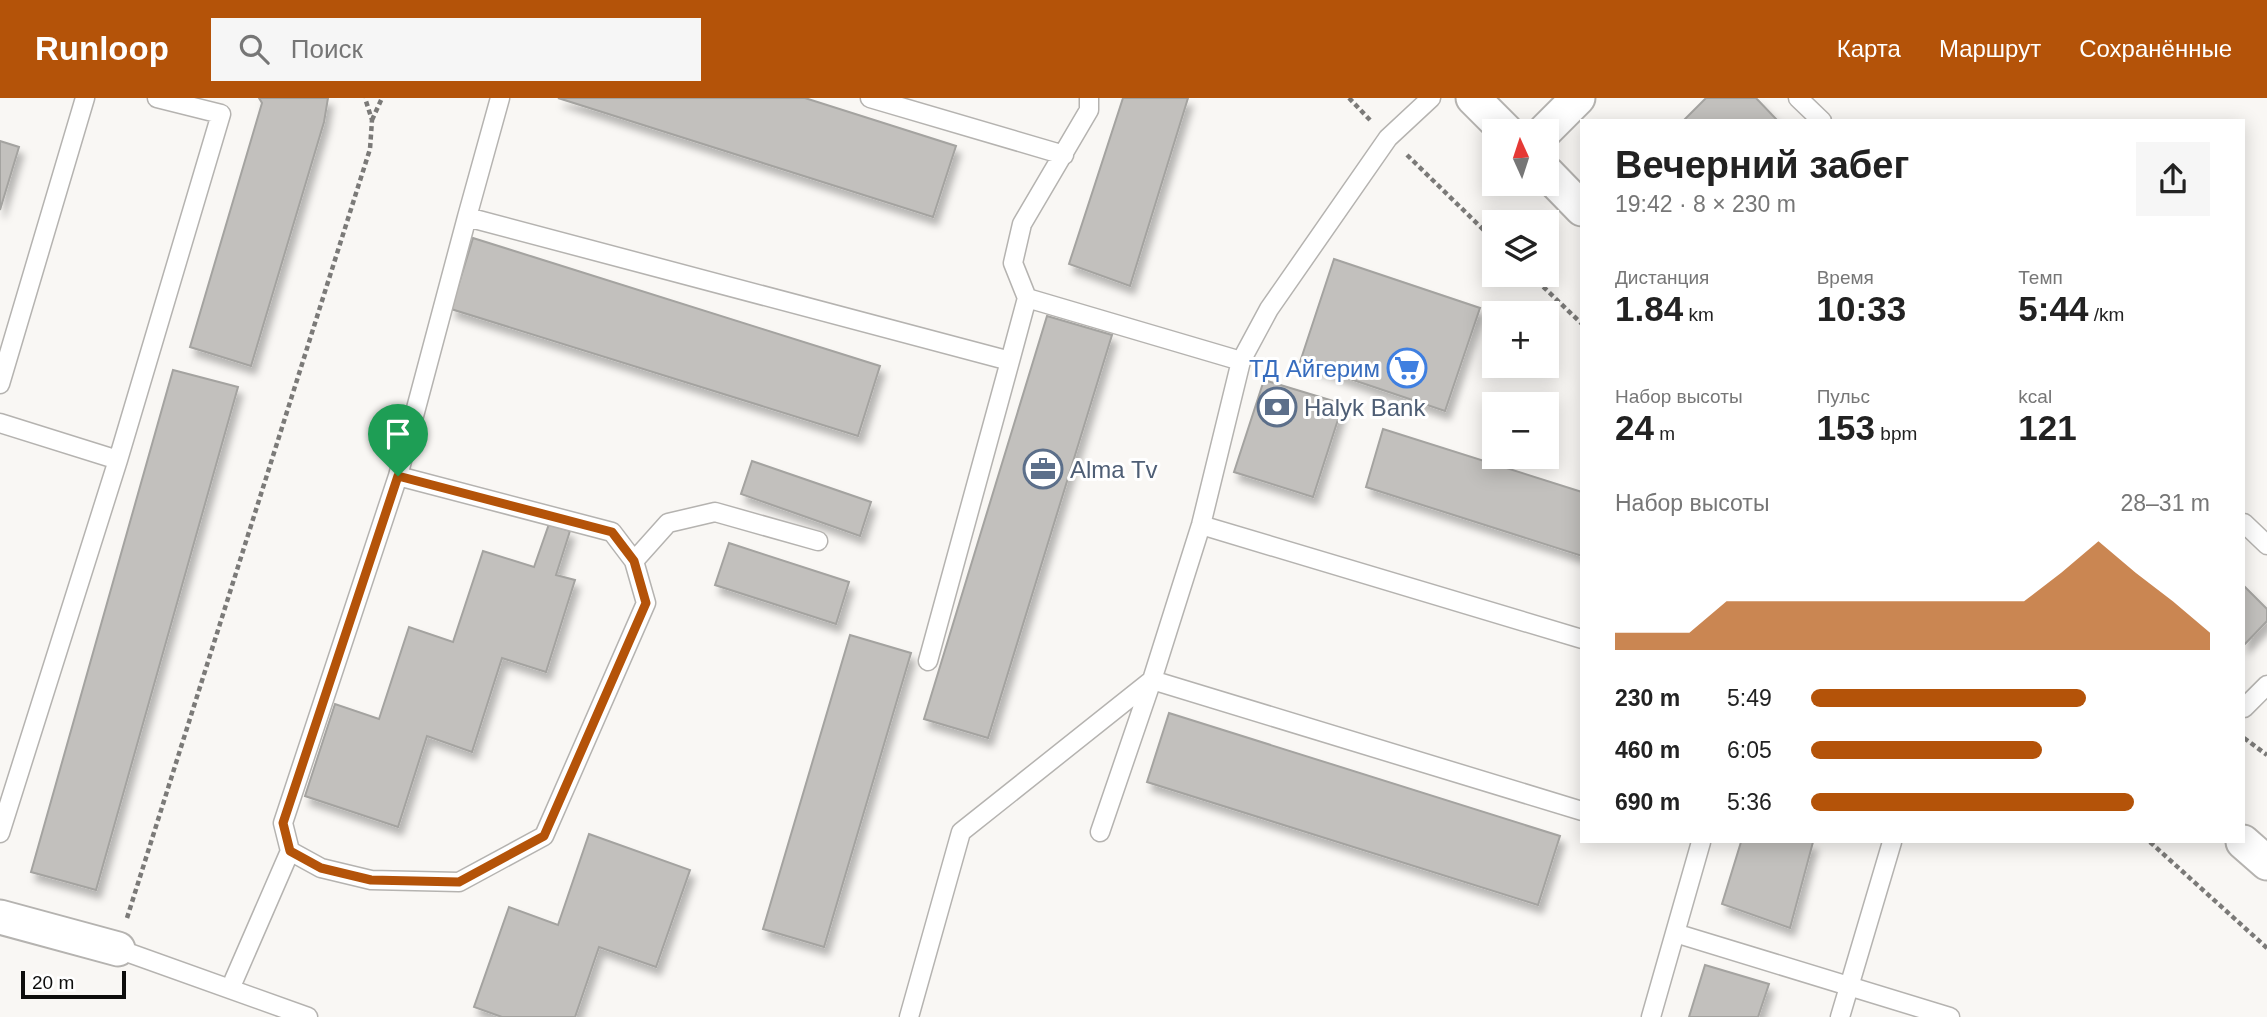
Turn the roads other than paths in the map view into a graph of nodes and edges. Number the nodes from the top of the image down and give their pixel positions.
1 (85, 98) edge
2 (157, 98) edge
3 (500, 98) edge
4 (870, 98) edge
5 (1089, 98) edge
6 (1431, 98) edge
7 (1473, 98) edge
8 (1578, 98) edge
9 (1798, 98) edge
10 (1494, 119) edge
11 (1557, 119) edge
12 (1820, 119) edge
13 (1064, 155) junction
14 (1559, 185) edge
15 (1580, 207) edge
16 (467, 217) junction
17 (1027, 298) junction
18 (1010, 361) junction
19 (1241, 361) junction
20 (0, 384) edge
21 (0, 423) edge
22 (118, 460) junction
23 (398, 476) junction
24 (2245, 524) edge
25 (1200, 525) junction
26 (818, 541) dead end
27 (2267, 545) edge
28 (634, 561) junction
29 (1580, 638) edge
30 (928, 661) dead end
31 (1152, 680) junction
32 (2267, 685) edge
33 (2245, 707) edge
34 (1580, 810) edge
35 (1100, 832) dead end
36 (0, 833) edge
37 (1892, 843) edge
38 (2244, 843) edge
39 (1700, 845) edge
40 (290, 851) junction
41 (2267, 863) edge
42 (0, 917) edge
43 (1675, 933) junction
44 (118, 949) joint
45 (1850, 985) junction
46 (230, 989) junction
47 (308, 1017) edge
48 (909, 1017) edge
49 (1651, 1017) edge
50 (1840, 1017) edge
51 (1950, 1017) edge

1 - 20 lane
2 - 22 lane
3 - 16 lane
4 - 13 lane
5 - 13 lane
6 - 19 lane
7 - 10 street
8 - 11 street
9 - 12 lane
13 - 17 lane
14 - 15 street
16 - 18 lane
16 - 23 lane
17 - 18 lane
17 - 19 lane
18 - 30 lane
19 - 25 lane
21 - 22 lane
22 - 36 lane
23 - 28 lane
23 - 40 lane
24 - 27 lane
25 - 29 lane
25 - 31 lane
26 - 28 lane
28 - 40 lane
31 - 34 lane
31 - 35 lane
31 - 48 lane
32 - 33 lane
37 - 45 lane
38 - 41 street
39 - 43 lane
40 - 46 lane
42 - 44 street
43 - 45 lane
43 - 49 lane
44 - 46 lane
45 - 50 lane
45 - 51 lane
46 - 47 lane

